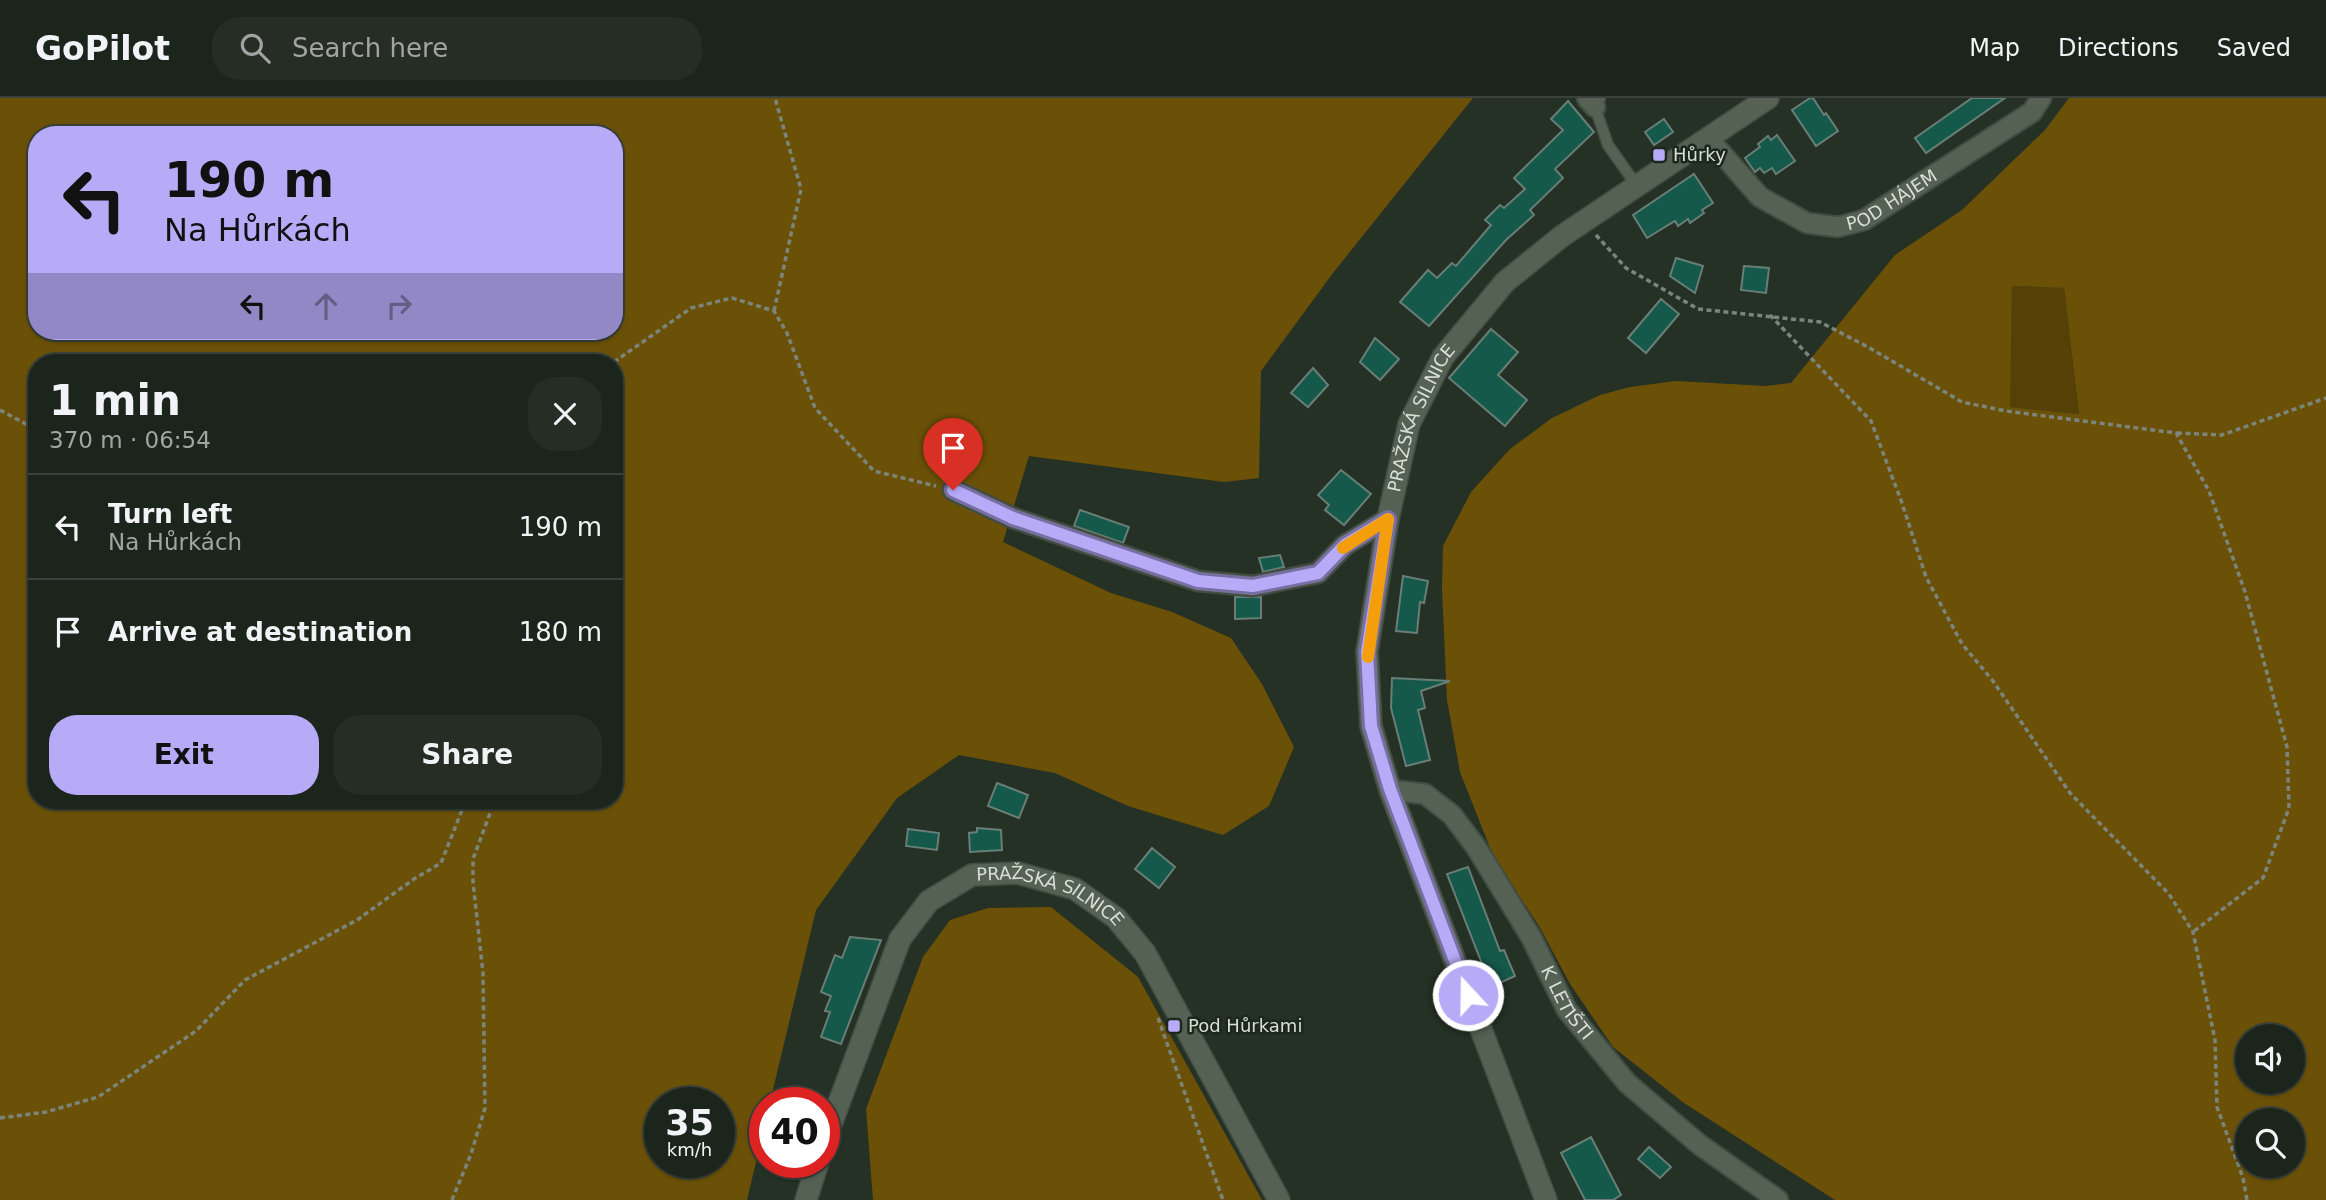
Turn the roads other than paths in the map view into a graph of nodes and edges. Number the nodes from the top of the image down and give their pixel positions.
1 (1768, 98) edge
2 (2041, 98) edge
3 (1594, 101) edge
4 (1708, 138) junction
5 (1637, 186) junction
6 (953, 490) road end
7 (1388, 519) junction
8 (1390, 789) junction
9 (840, 1100) edge
10 (813, 1178) edge
11 (806, 1200) edge
12 (1279, 1200) edge
13 (1546, 1200) edge
14 (1778, 1200) edge

1 - 4 street, PRAŽSKÁ SILNICE
2 - 4 street, POD HÁJEM
3 - 5 lane
4 - 5 street, PRAŽSKÁ SILNICE
5 - 7 street, PRAŽSKÁ SILNICE
6 - 7 street
7 - 8 street, PRAŽSKÁ SILNICE
8 - 13 street, PRAŽSKÁ SILNICE
8 - 14 street, K LETIŠTI
9 - 12 street, PRAŽSKÁ SILNICE
10 - 11 street

